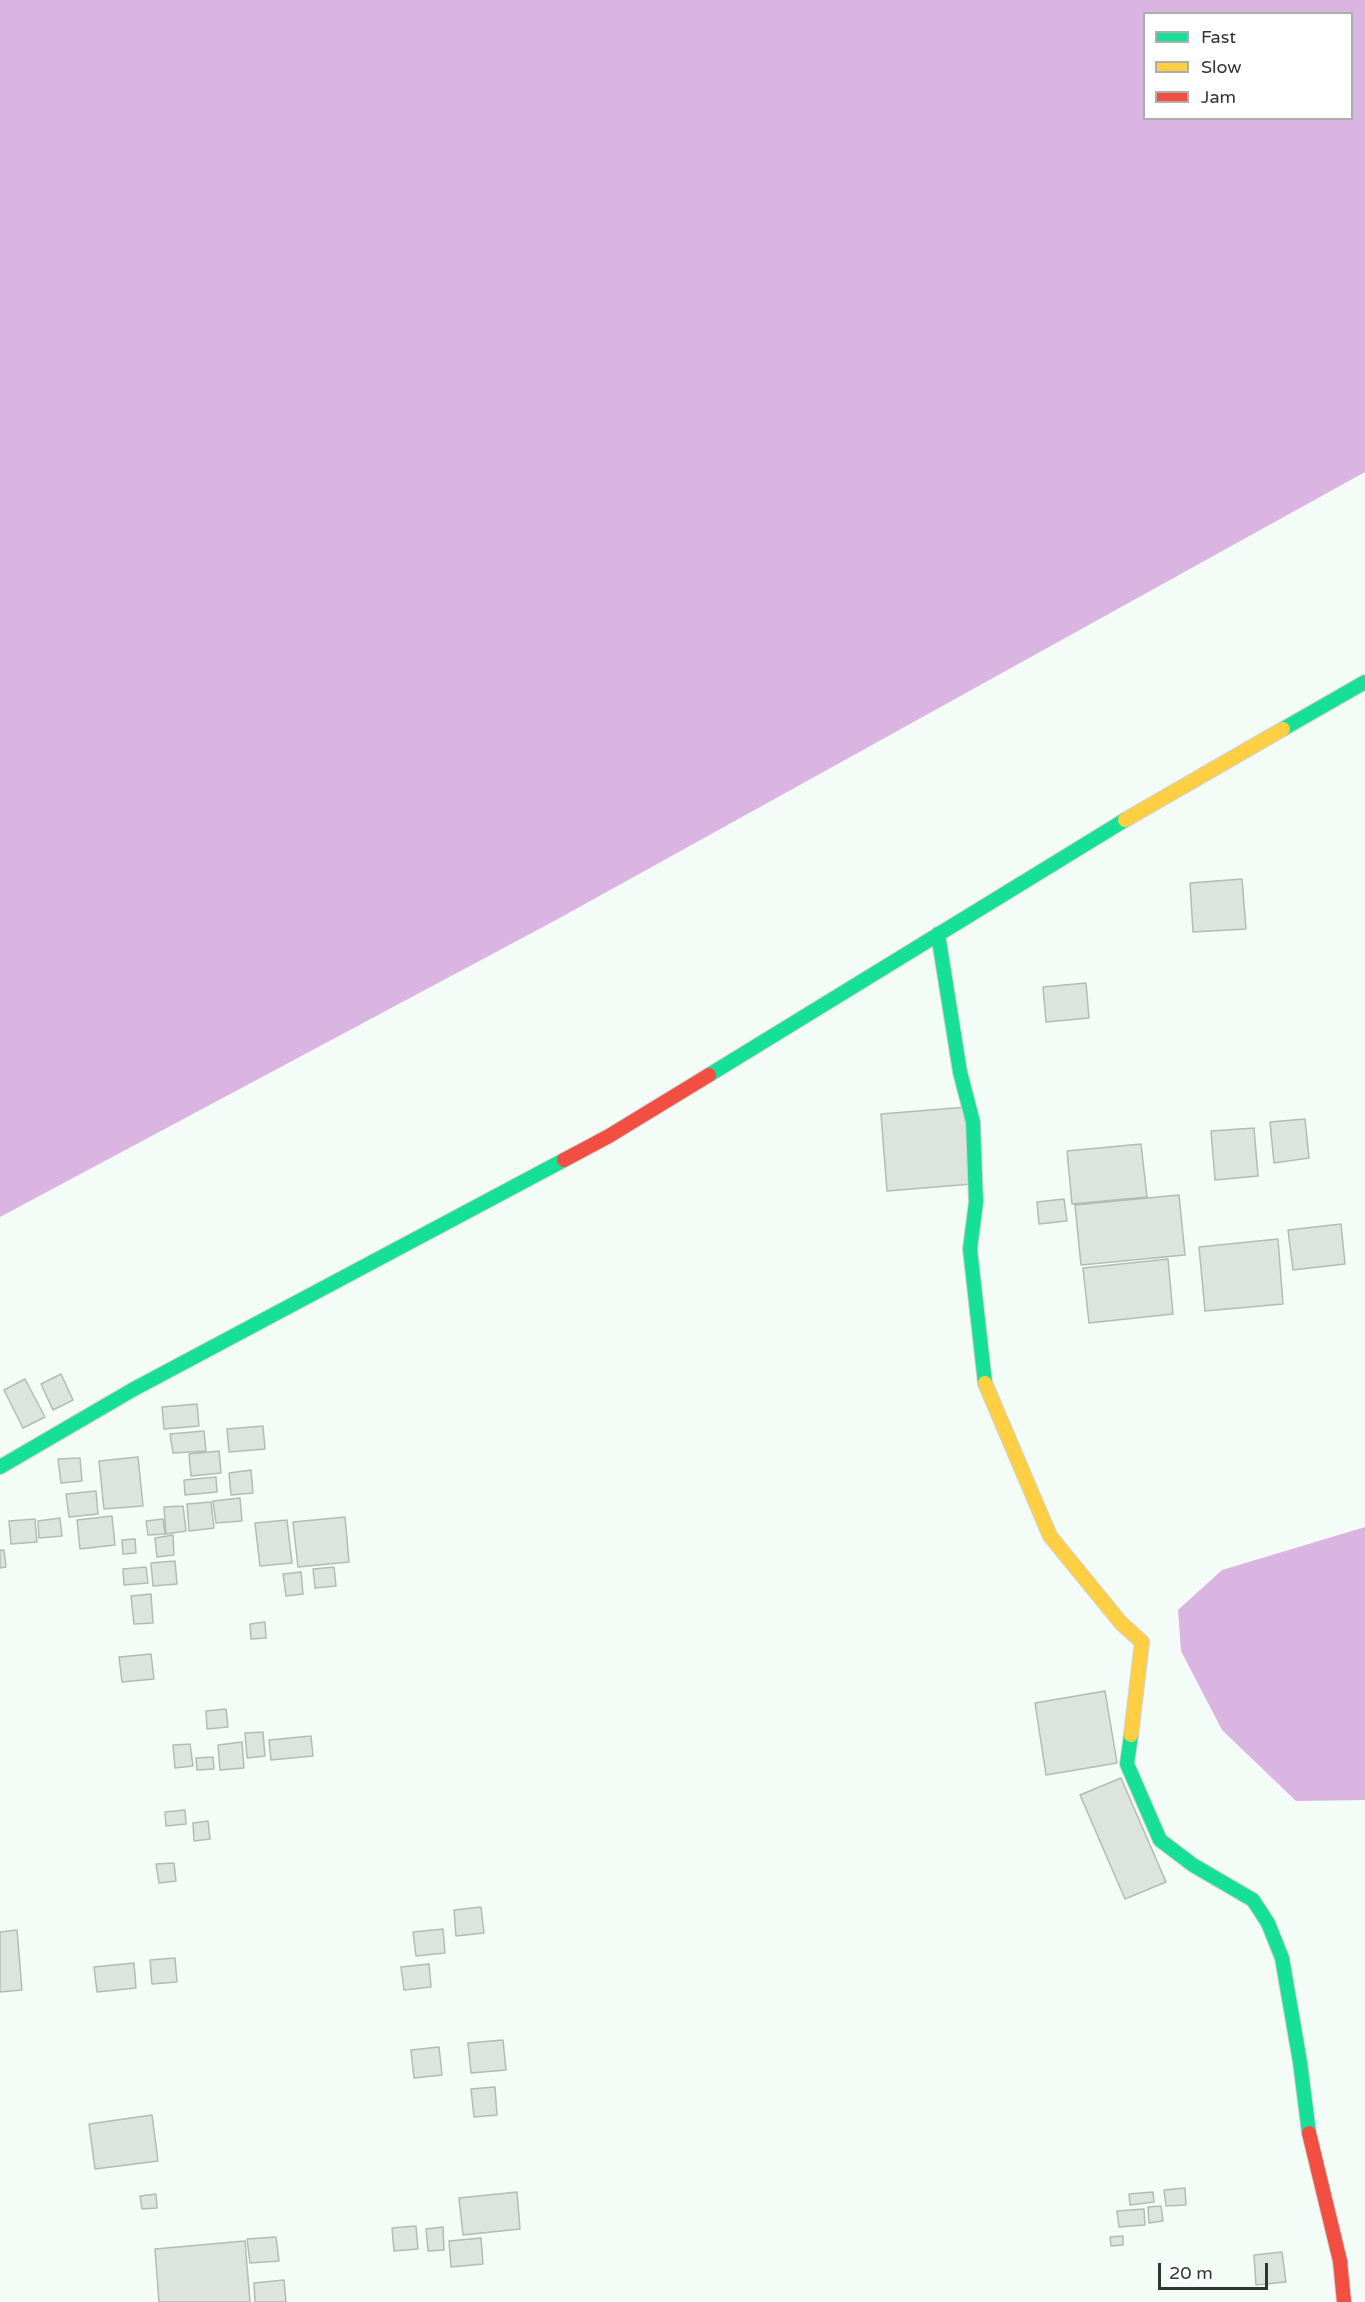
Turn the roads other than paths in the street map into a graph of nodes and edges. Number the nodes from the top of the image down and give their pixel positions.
1 (1365, 682) edge
2 (938, 934) junction
3 (0, 1467) edge
4 (1344, 2302) edge

1 - 2 street
2 - 3 street
2 - 4 street

